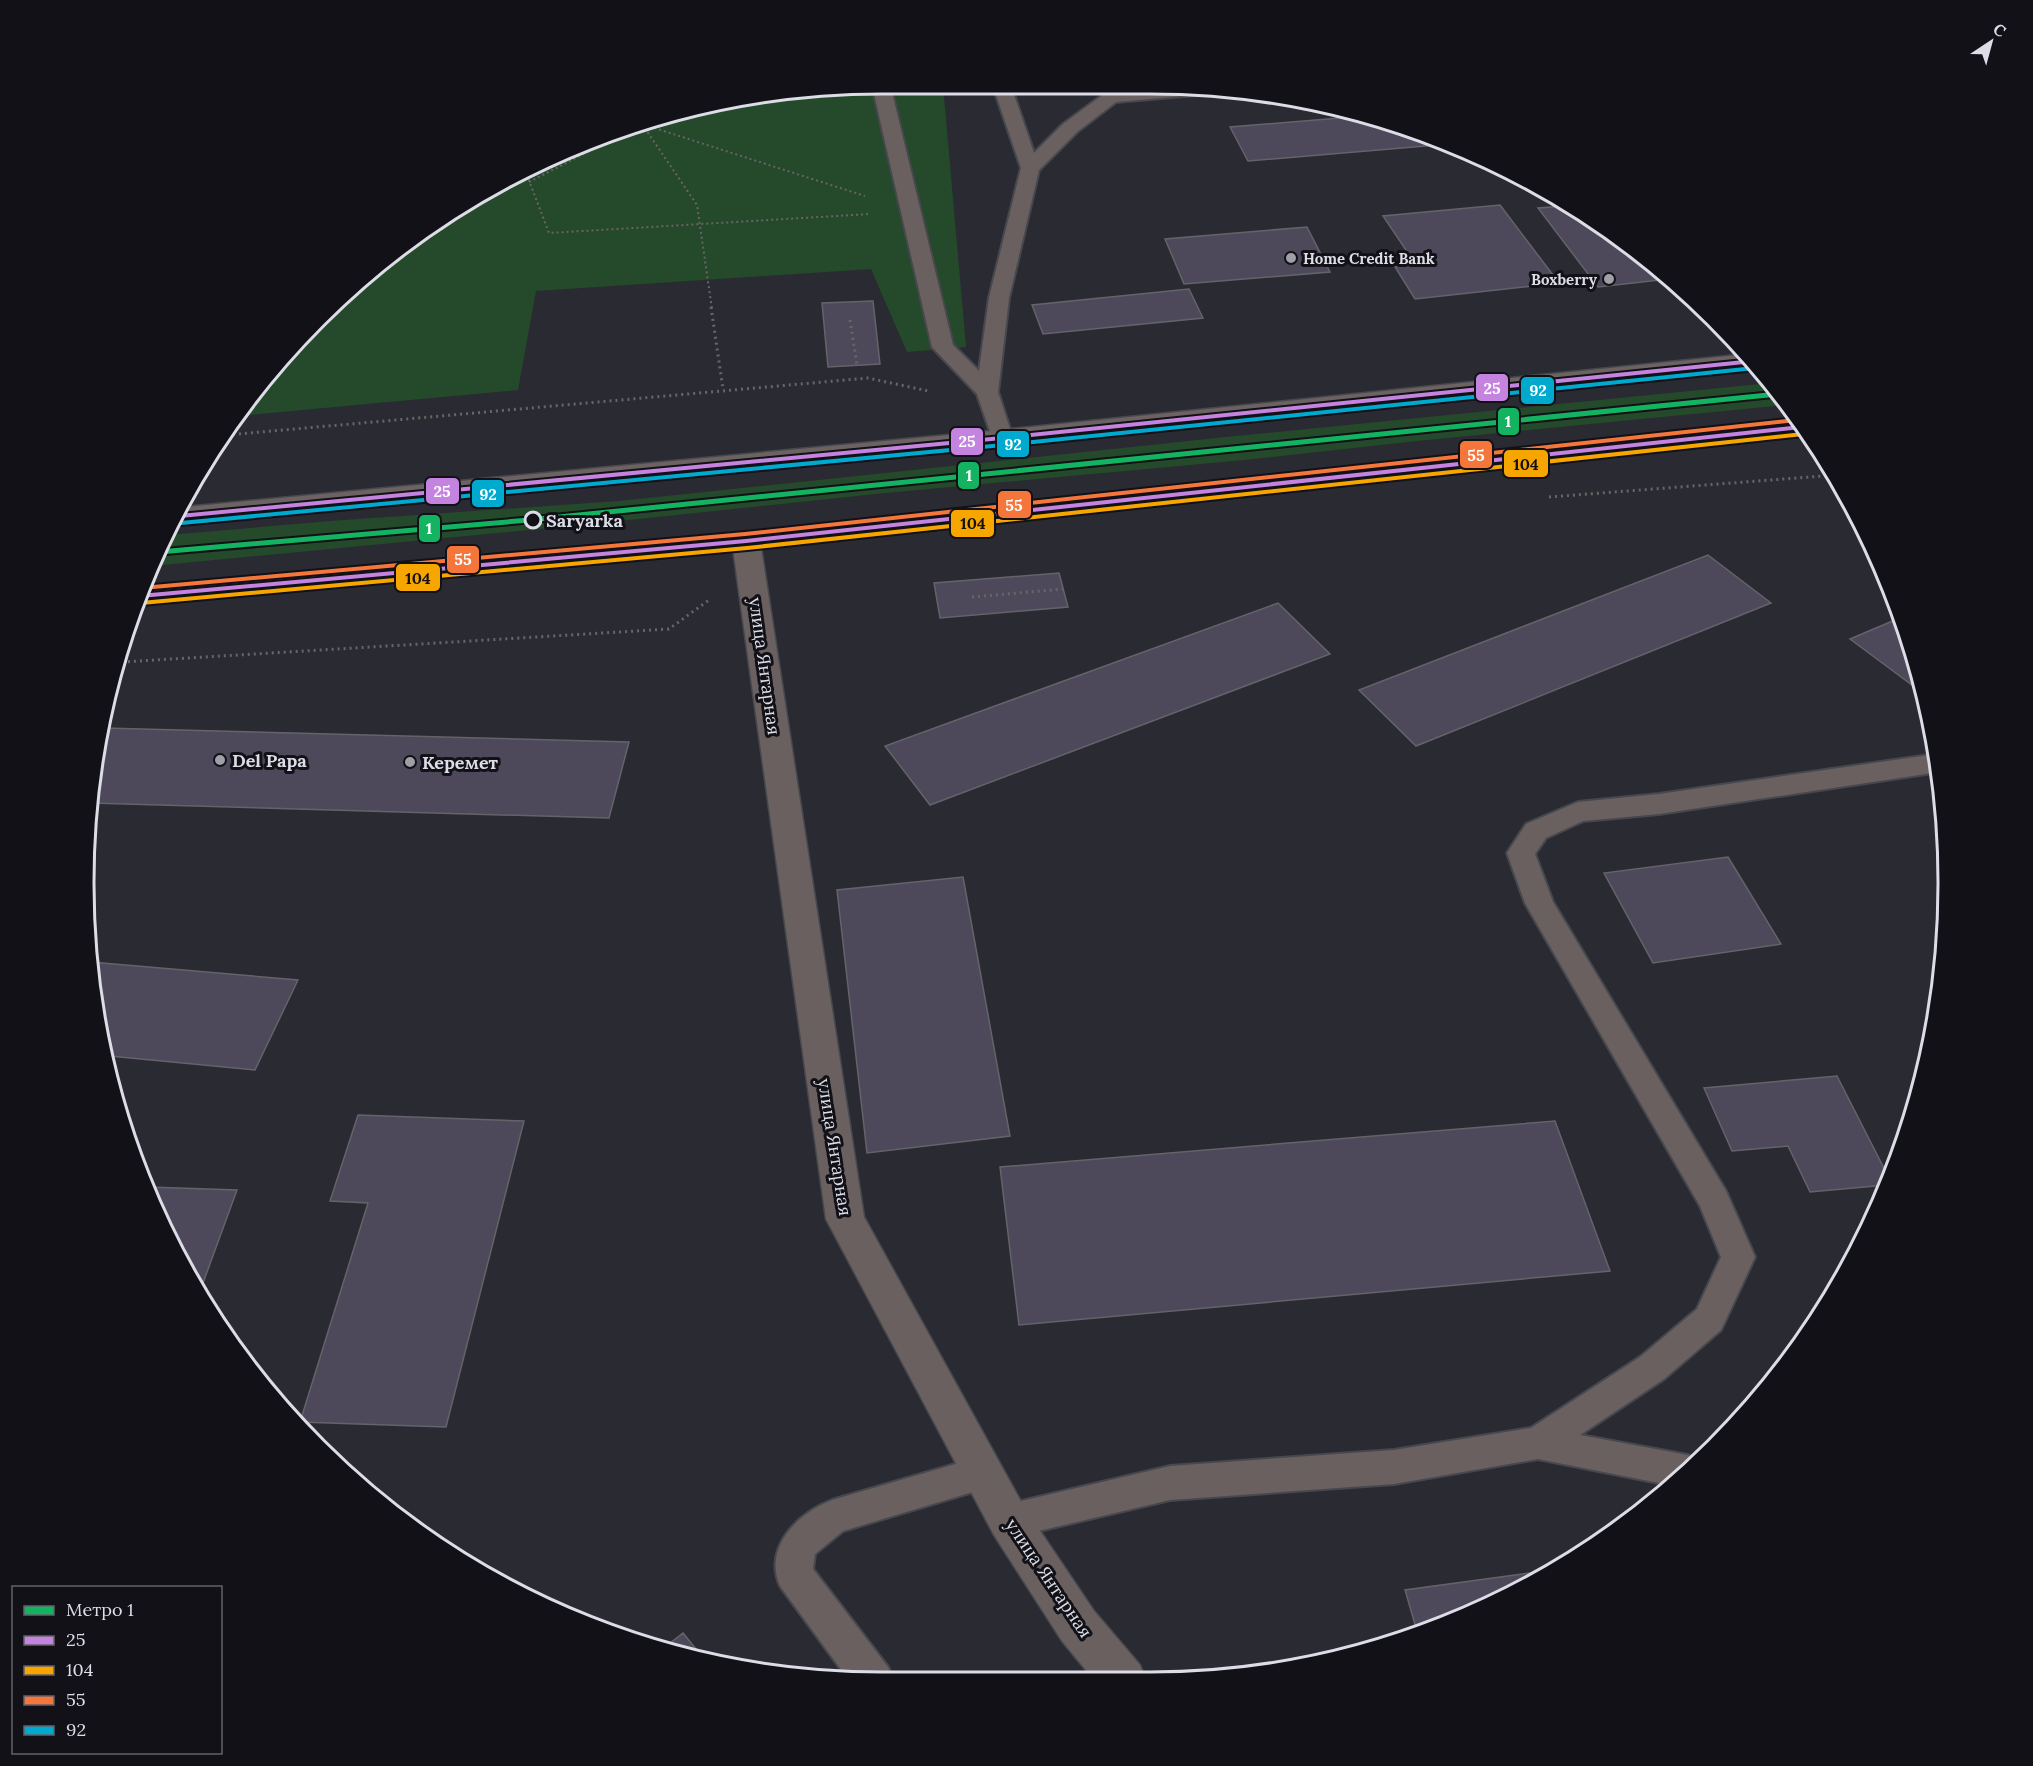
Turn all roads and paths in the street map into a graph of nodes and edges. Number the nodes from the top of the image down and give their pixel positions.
1 (883, 94) edge
2 (1005, 94) edge
3 (1119, 94) edge
4 (655, 128) edge
5 (647, 131) edge
6 (586, 153) edge
7 (1030, 168) junction
8 (529, 179) edge
9 (530, 182) junction
10 (911, 212) junction
11 (699, 225) junction
12 (850, 320) dead end
13 (1742, 362) edge
14 (857, 365) dead end
15 (723, 389) junction
16 (932, 392) dead end
17 (987, 392) junction
18 (1794, 428) edge
19 (235, 434) edge
20 (1002, 438) junction
21 (1825, 476) edge
22 (1541, 497) dead end
23 (186, 515) edge
24 (746, 540) junction
25 (1064, 589) dead end
26 (150, 595) edge
27 (972, 597) dead end
28 (1929, 764) edge
29 (1538, 1443) junction
30 (1677, 1470) edge
31 (983, 1473) junction
32 (1009, 1521) junction
33 (867, 1671) edge
34 (1116, 1672) edge

1 - 10 lane
2 - 7 lane
3 - 7 lane
4 - 10 path
5 - 11 path
6 - 9 path
7 - 17 lane
8 - 9 path
9 - 11 path
10 - 11 path
10 - 17 lane
11 - 15 path
12 - 14 path
13 - 20 main road
15 - 16 path
15 - 19 path
17 - 20 lane
18 - 24 main road
20 - 23 main road
21 - 22 path
24 - 26 main road
24 - 31 street, улица Янтарная
25 - 27 path
28 - 29 lane
29 - 30 lane
29 - 32 lane
31 - 32 street, улица Янтарная
31 - 33 lane
32 - 34 street, улица Янтарная

